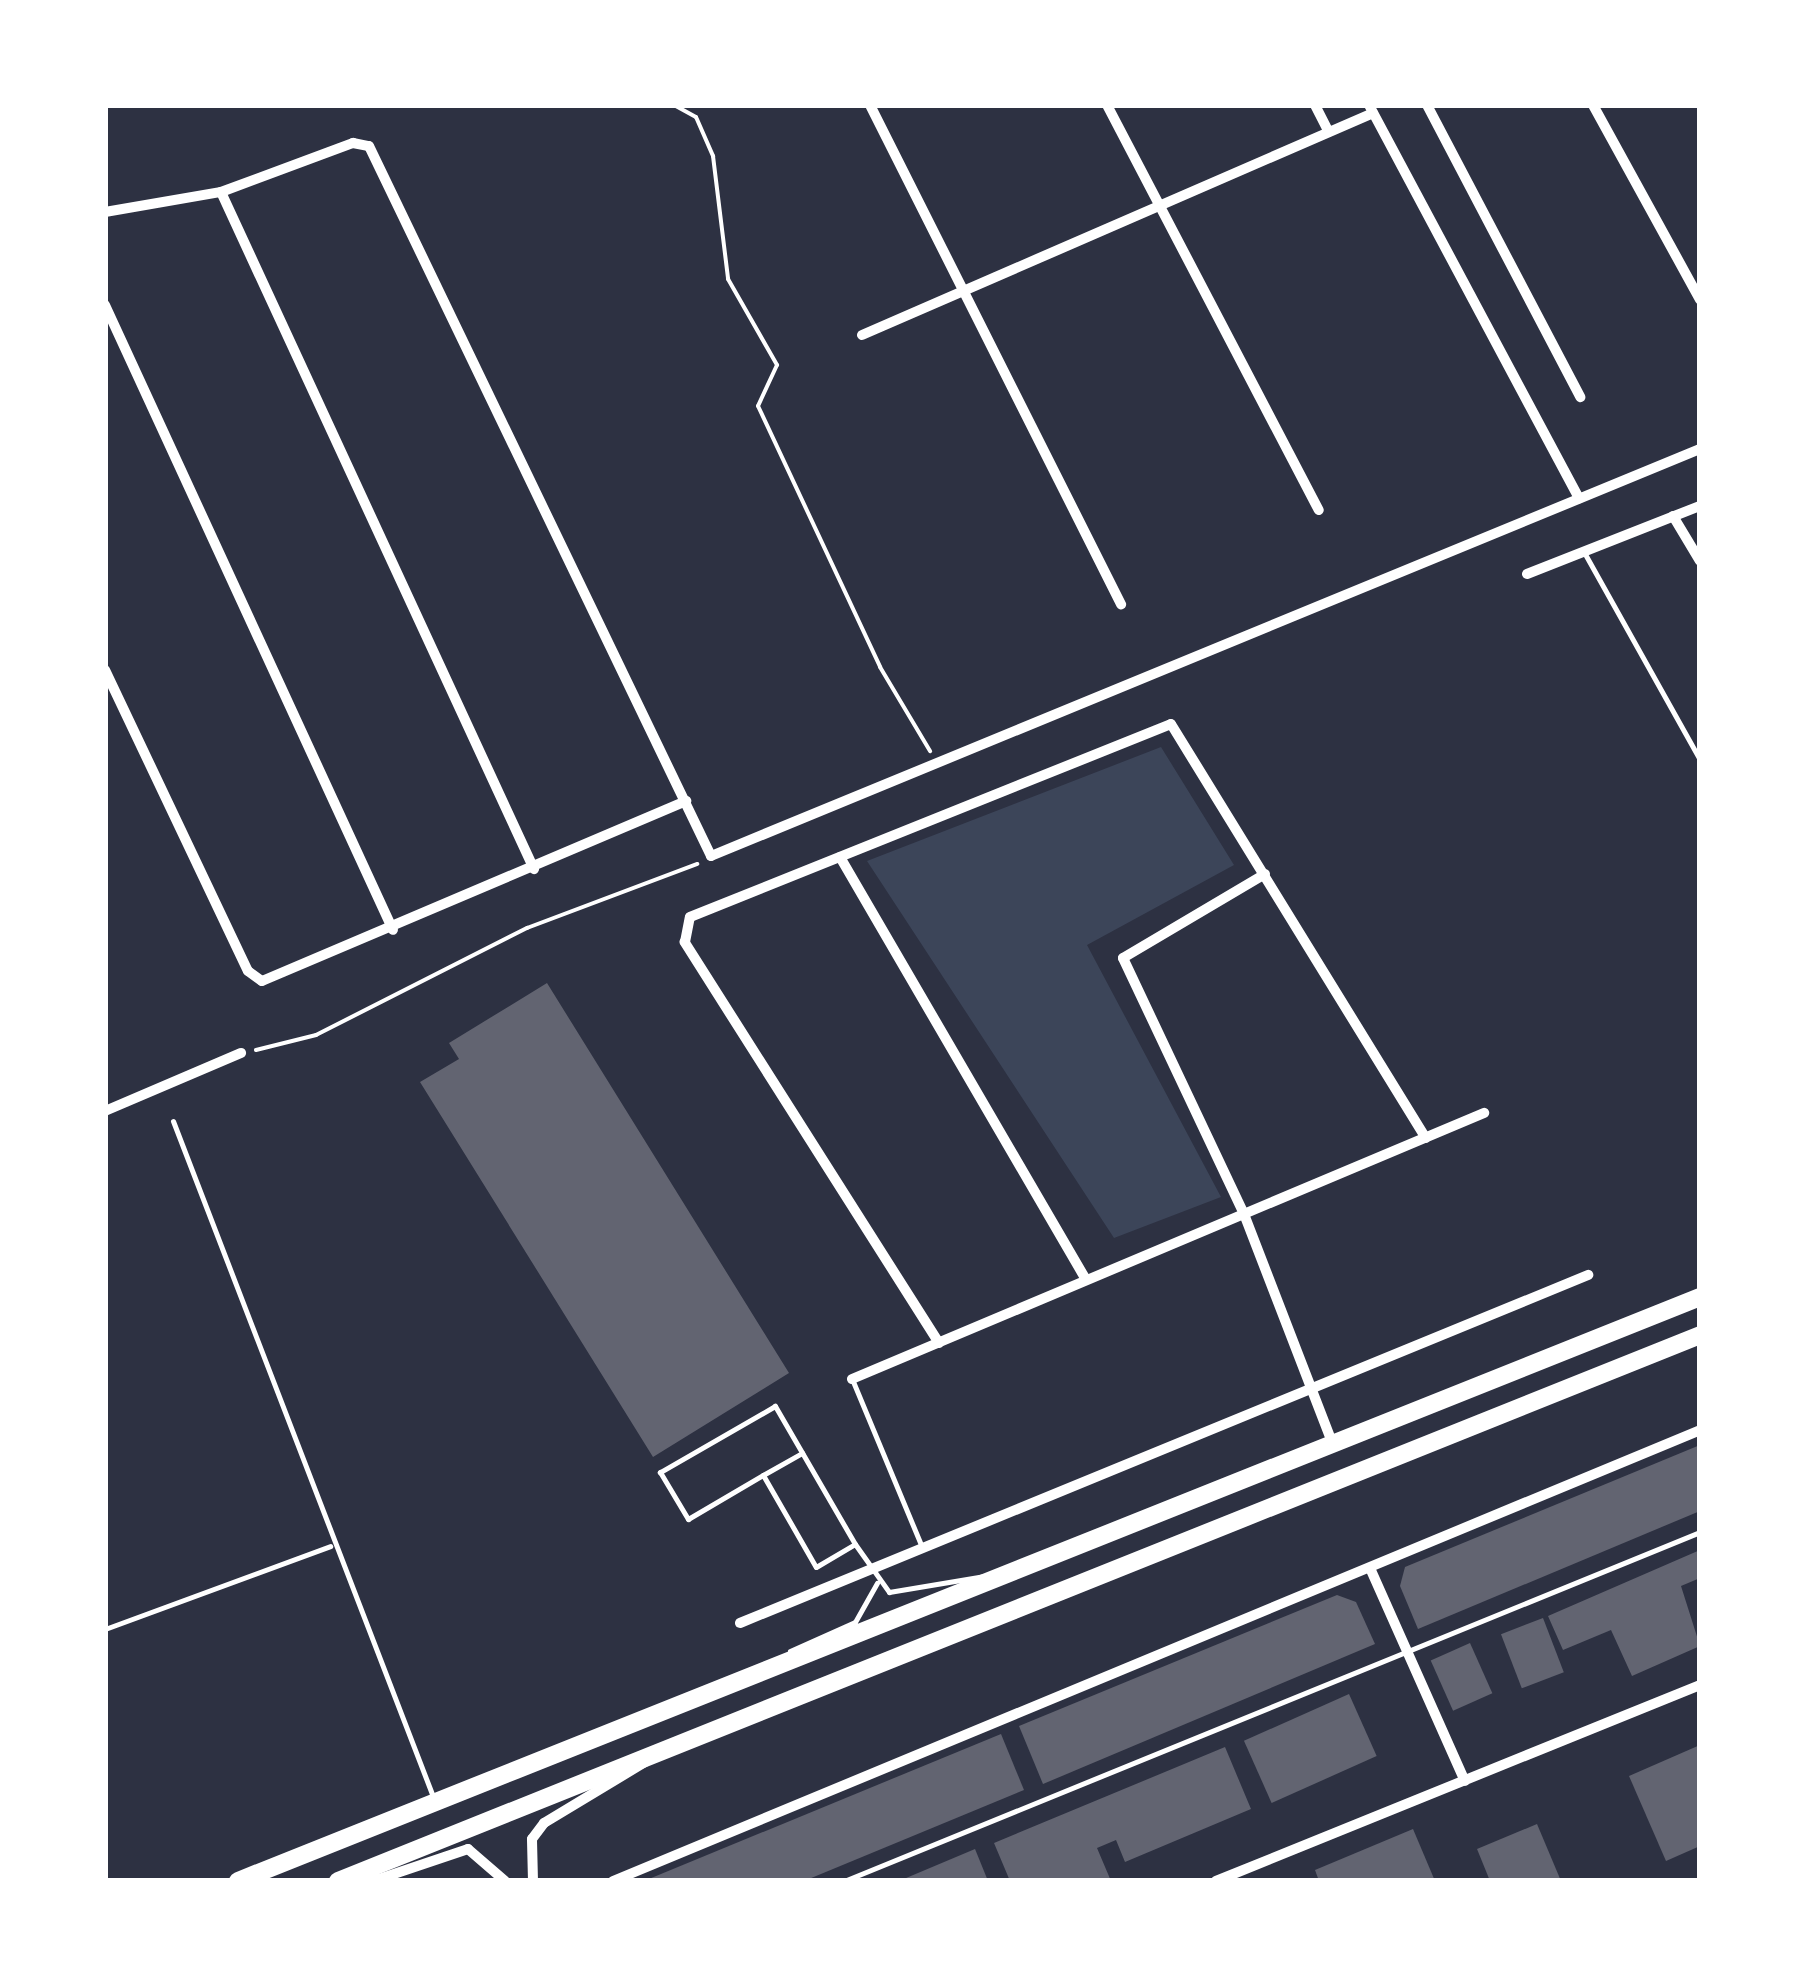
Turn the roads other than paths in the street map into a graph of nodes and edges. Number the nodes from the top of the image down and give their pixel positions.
1 (870, 105) edge
2 (1108, 105) edge
3 (1315, 105) edge
4 (1427, 105) edge
5 (1593, 105) edge
6 (1371, 109) edge
7 (1329, 132) junction
8 (221, 192) junction
9 (1160, 206) junction
10 (105, 212) edge
11 (962, 292) junction
12 (1700, 300) edge
13 (105, 305) edge
14 (862, 335) dead end
15 (1580, 397) dead end
16 (1699, 452) edge
17 (1579, 498) junction
18 (1700, 506) edge
19 (1319, 510) dead end
20 (1673, 516) junction
21 (1584, 552) junction
22 (1700, 561) edge
23 (1526, 574) dead end
24 (1121, 604) dead end
25 (105, 670) edge
26 (1700, 760) edge
27 (686, 802) junction
28 (840, 857) junction
29 (534, 869) junction
30 (1266, 874) junction
31 (393, 930) junction
32 (241, 1053) road end
33 (105, 1111) edge
34 (1484, 1114) dead end
35 (173, 1121) dead end
36 (1426, 1138) junction
37 (1244, 1214) junction
38 (1588, 1275) dead end
39 (1086, 1280) junction
40 (1700, 1297) edge
41 (1700, 1335) edge
42 (938, 1343) junction
43 (852, 1379) joint
44 (1308, 1386) junction
45 (1700, 1430) edge
46 (1330, 1439) junction
47 (802, 1453) junction
48 (763, 1476) junction
49 (1700, 1532) edge
50 (855, 1544) junction
51 (330, 1546) junction
52 (922, 1547) junction
53 (1370, 1568) junction
54 (870, 1569) junction
55 (993, 1578) junction
56 (877, 1583) junction
57 (740, 1623) dead end
58 (105, 1629) edge
59 (1409, 1652) junction
60 (767, 1671) junction
61 (1700, 1685) edge
62 (656, 1750) junction
63 (1465, 1781) junction
64 (436, 1804) junction
65 (358, 1873) junction
66 (238, 1881) edge
67 (338, 1881) edge
68 (506, 1881) edge
69 (533, 1881) edge
70 (614, 1881) edge
71 (844, 1881) edge
72 (1216, 1881) edge

1 - 11 street
2 - 9 street
3 - 7 street
4 - 15 street
5 - 12 street
6 - 7 street
6 - 17 street
7 - 9 street
8 - 10 street
8 - 27 street
8 - 29 street
9 - 11 street
9 - 19 street
11 - 14 street
11 - 24 street
13 - 31 street
16 - 17 street
17 - 27 street
18 - 20 street
20 - 21 street
20 - 22 street
21 - 23 street
21 - 26 lane
25 - 31 street
27 - 29 street
28 - 30 street
28 - 39 street
28 - 42 street
29 - 31 street
30 - 36 street
30 - 37 street
32 - 33 street
34 - 36 street
35 - 51 lane
36 - 37 street
37 - 39 street
37 - 44 street
38 - 44 street
39 - 42 street
40 - 46 highway
41 - 62 highway
42 - 43 street
43 - 52 lane
44 - 46 street
44 - 52 street
45 - 53 street
46 - 55 highway
47 - 48 lane
47 - 48 lane
47 - 50 lane
48 - 50 lane
49 - 59 lane
50 - 54 lane
51 - 58 lane
51 - 64 lane
52 - 54 street
53 - 59 street
53 - 70 street
54 - 56 lane
54 - 57 street
55 - 56 lane
55 - 60 highway
56 - 60 lane
59 - 63 street
59 - 71 lane
60 - 64 highway
61 - 63 street
62 - 65 highway
62 - 69 street
63 - 72 street
64 - 66 highway
65 - 67 highway
65 - 68 street

